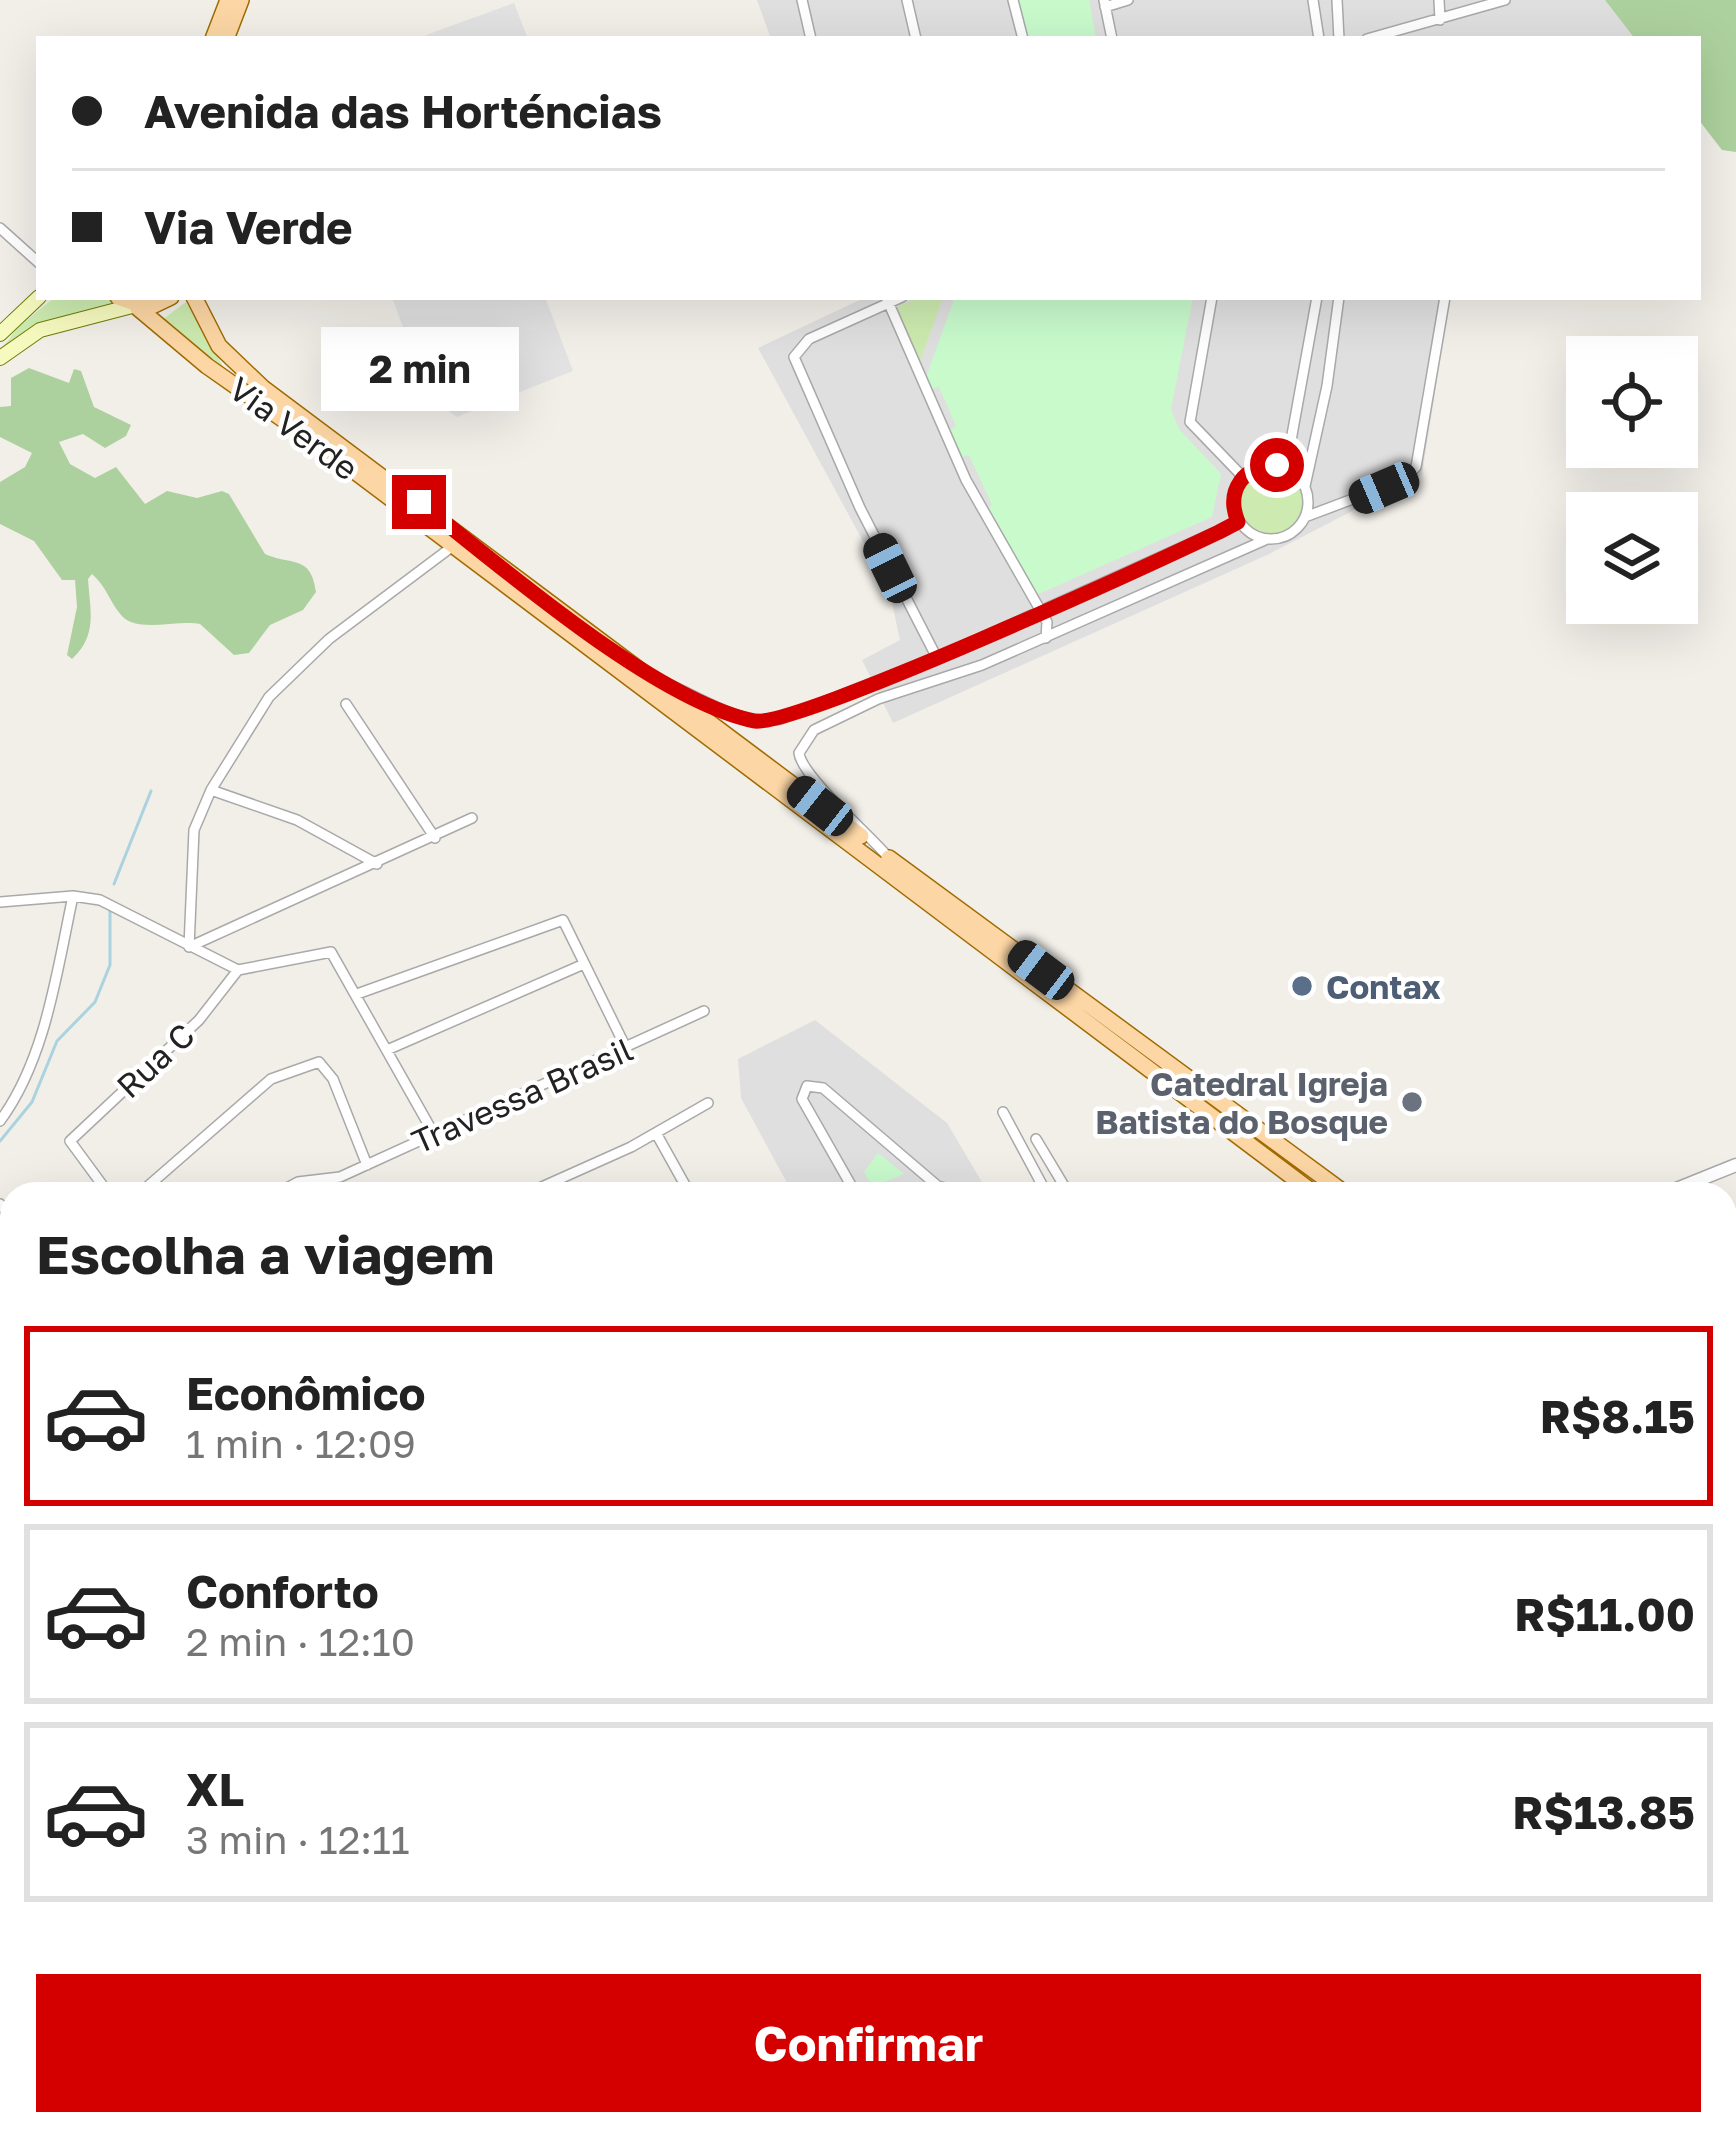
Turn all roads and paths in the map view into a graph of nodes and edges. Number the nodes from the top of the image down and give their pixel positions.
1 (228, 0) edge
2 (241, 0) edge
3 (802, 0) edge
4 (907, 0) edge
5 (1013, 0) edge
6 (1128, 0) edge
7 (1313, 0) edge
8 (1337, 0) edge
9 (1439, 0) edge
10 (1505, 0) edge
11 (1104, 3) edge
12 (1440, 20) junction
13 (233, 22) junction
14 (215, 36) edge
15 (227, 36) edge
16 (245, 36) edge
17 (810, 36) edge
18 (915, 36) edge
19 (1022, 36) edge
20 (1111, 36) edge
21 (1319, 36) edge
22 (1339, 36) edge
23 (1378, 36) edge
24 (0, 228) edge
25 (36, 260) edge
26 (36, 300) edge
27 (196, 300) edge
28 (887, 300) edge
29 (1211, 300) edge
30 (1316, 300) edge
31 (1339, 300) edge
32 (1444, 300) edge
33 (129, 304) edge
34 (0, 334) edge
35 (0, 358) edge
36 (1286, 468) junction
37 (1243, 477) junction
38 (1305, 486) junction
39 (1305, 517) junction
40 (1238, 522) junction
41 (1265, 539) junction
42 (453, 547) junction
43 (1037, 610) junction
44 (1046, 638) junction
45 (952, 652) junction
46 (937, 658) junction
47 (650, 676) junction
48 (953, 676) junction
49 (846, 693) junction
50 (346, 704) dead end
51 (854, 711) junction
52 (792, 716) junction
53 (807, 736) junction
54 (211, 790) junction
55 (472, 818) dead end
56 (435, 838) junction
57 (888, 857) junction
58 (377, 864) junction
59 (73, 896) junction
60 (0, 902) edge
61 (189, 947) junction
62 (584, 964) junction
63 (238, 970) junction
64 (357, 994) junction
65 (704, 1011) dead end
66 (626, 1048) junction
67 (387, 1050) junction
68 (708, 1103) dead end
69 (1003, 1112) dead end
70 (0, 1121) edge
71 (656, 1133) junction
72 (435, 1136) junction
73 (1036, 1139) dead end
74 (367, 1165) junction
75 (1736, 1165) edge
76 (340, 1177) junction
77 (100, 1182) edge
78 (153, 1182) edge
79 (296, 1182) edge
80 (342, 1182) edge
81 (552, 1182) edge
82 (683, 1182) edge
83 (849, 1182) edge
84 (933, 1182) edge
85 (1039, 1182) edge
86 (1062, 1182) edge
87 (1300, 1182) edge
88 (1330, 1182) edge
89 (1694, 1182) edge

1 - 14 main road
2 - 13 main road
3 - 17 street
4 - 18 street
5 - 19 street
6 - 11 street
7 - 21 street
8 - 22 street
9 - 12 street
10 - 12 street
11 - 20 street
12 - 23 street
13 - 15 main road
13 - 16 main road
24 - 25 street
26 - 34 main road
27 - 47 main road, Via Verde
28 - 43 street
28 - 46 street
29 - 37 street
30 - 36 street
31 - 38 street
32 - 39 street
33 - 35 main road
33 - 42 main road, Via Verde
36 - 37 street
36 - 38 street
37 - 40 street
38 - 39 street
39 - 41 street
40 - 41 street
40 - 43 street
41 - 44 street
42 - 54 street
42 - 87 main road, Via Verde
43 - 44 street
43 - 45 street
44 - 48 street
45 - 46 street
45 - 48 street
46 - 49 street
47 - 52 street
47 - 57 main road, Via Verde
48 - 51 street
49 - 51 street
49 - 52 street
50 - 56 street
51 - 53 street
52 - 53 street
53 - 57 street, Via Verde
54 - 58 street
54 - 61 street
55 - 56 street
56 - 58 street
57 - 88 main road, Via Verde
58 - 61 street
59 - 60 street
59 - 61 street
59 - 70 street
61 - 63 street
62 - 64 street
62 - 66 street
62 - 67 street
63 - 64 street
63 - 77 street, Rua C
64 - 67 street
65 - 66 street, Travessa Brasil
66 - 72 street, Travessa Brasil
67 - 72 street
68 - 71 street
69 - 85 street
71 - 81 street
71 - 82 street
72 - 74 street, Travessa Brasil
73 - 86 street
74 - 76 street, Travessa Brasil
74 - 78 street
75 - 89 street
76 - 79 street, Travessa Brasil
76 - 80 street
83 - 84 street

